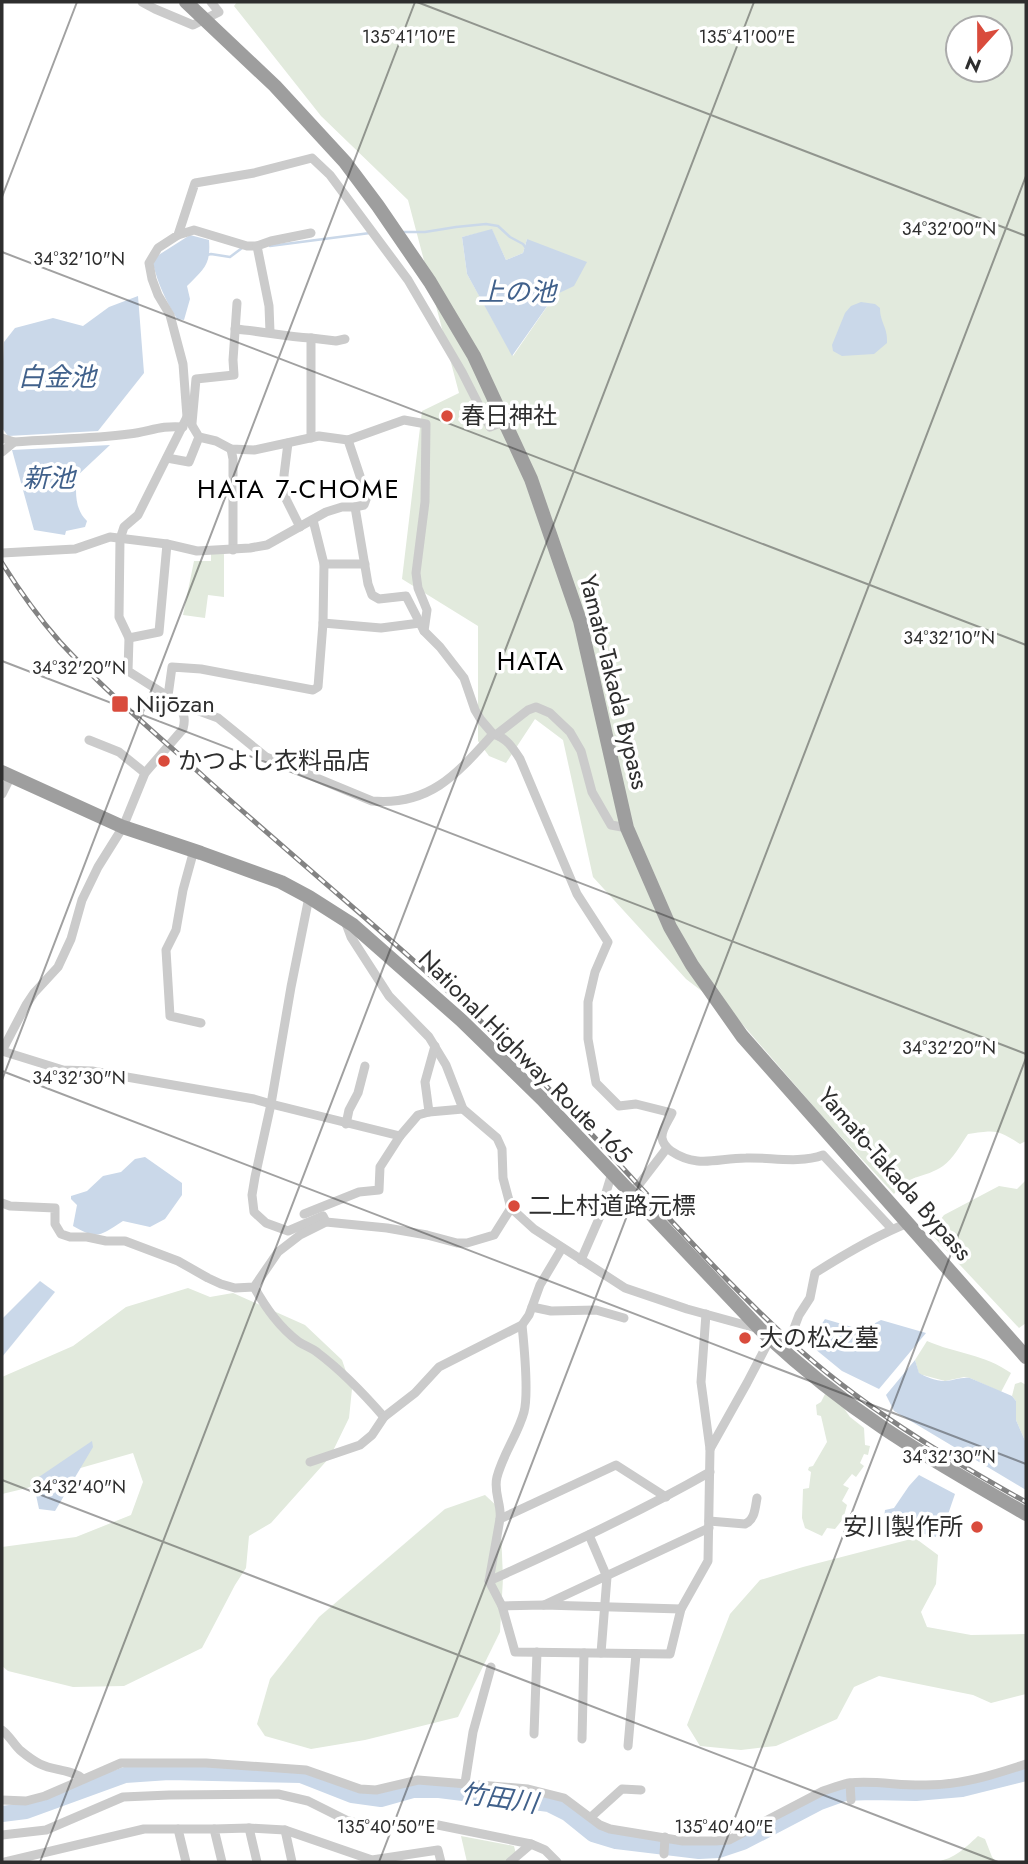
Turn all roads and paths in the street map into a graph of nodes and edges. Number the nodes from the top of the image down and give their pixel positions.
1 (142, 2) edge
2 (186, 2) edge
3 (211, 2) edge
4 (345, 162) junction
5 (330, 175) junction
6 (312, 233) dead end
7 (178, 235) junction
8 (257, 246) junction
9 (237, 303) dead end
10 (235, 329) junction
11 (270, 332) junction
12 (311, 338) junction
13 (345, 339) dead end
14 (505, 421) junction
15 (187, 423) junction
16 (200, 437) junction
17 (2, 438) edge
18 (311, 439) junction
19 (348, 440) junction
20 (14, 442) junction
21 (288, 443) junction
22 (231, 449) junction
23 (2, 452) edge
24 (167, 458) junction
25 (355, 507) junction
26 (313, 520) junction
27 (300, 527) junction
28 (120, 539) junction
29 (167, 544) junction
30 (233, 550) junction
31 (2, 553) edge
32 (324, 564) junction
33 (365, 564) junction
34 (323, 623) junction
35 (422, 627) junction
36 (129, 638) junction
37 (168, 696) junction
38 (180, 704) junction
39 (495, 734) junction
40 (89, 740) dead end
41 (145, 773) junction
42 (7, 774) edge
43 (2, 794) edge
44 (123, 827) junction
45 (627, 828) junction
46 (194, 850) junction
47 (309, 897) junction
48 (344, 919) junction
49 (201, 1023) dead end
50 (435, 1046) junction
51 (2, 1051) edge
52 (365, 1066) dead end
53 (271, 1104) junction
54 (464, 1109) junction
55 (429, 1112) junction
56 (346, 1124) junction
57 (400, 1136) junction
58 (667, 1148) junction
59 (612, 1173) junction
60 (630, 1192) junction
61 (2, 1203) edge
62 (511, 1208) junction
63 (304, 1214) dead end
64 (326, 1222) junction
65 (908, 1223) junction
66 (892, 1229) junction
67 (562, 1248) junction
68 (581, 1260) junction
69 (254, 1287) junction
70 (532, 1307) junction
71 (706, 1314) junction
72 (624, 1318) dead end
73 (522, 1325) junction
74 (765, 1334) junction
75 (785, 1352) junction
76 (1026, 1357) edge
77 (384, 1417) junction
78 (710, 1448) junction
79 (310, 1462) dead end
80 (710, 1472) junction
81 (666, 1497) junction
82 (757, 1498) dead end
83 (1026, 1514) edge
84 (500, 1520) junction
85 (709, 1525) junction
86 (589, 1535) junction
87 (607, 1577) junction
88 (489, 1581) junction
89 (544, 1605) junction
90 (502, 1606) junction
91 (605, 1607) junction
92 (681, 1609) junction
93 (537, 1652) junction
94 (584, 1653) junction
95 (601, 1653) junction
96 (636, 1654) junction
97 (491, 1667) dead end
98 (2, 1730) edge
99 (534, 1734) dead end
100 (582, 1739) dead end
101 (628, 1746) dead end
102 (1026, 1764) edge
103 (83, 1779) junction
104 (465, 1783) junction
105 (850, 1783) junction
106 (641, 1790) dead end
107 (2, 1800) edge
108 (851, 1800) dead end
109 (591, 1817) junction
110 (249, 1828) junction
111 (178, 1829) junction
112 (214, 1829) junction
113 (285, 1830) junction
114 (2, 1835) edge
115 (665, 1837) junction
116 (531, 1844) junction
117 (664, 1854) dead end
118 (371, 1861) edge
119 (5, 1862) edge
120 (186, 1862) edge
121 (222, 1862) edge
122 (257, 1862) edge
123 (292, 1862) edge
124 (441, 1862) edge
125 (510, 1862) edge
126 (557, 1862) edge

1 - 3 street
2 - 4 highway, Yamato-Takada Bypass
4 - 5 street
4 - 14 highway, Yamato-Takada Bypass
5 - 7 street
5 - 14 street
6 - 8 street
7 - 8 street
7 - 15 street
8 - 11 street
9 - 10 street
10 - 11 street
10 - 15 street
11 - 12 street
12 - 13 street
12 - 18 street
14 - 45 highway, Yamato-Takada Bypass
15 - 16 street
15 - 20 street
15 - 24 street
16 - 22 street
16 - 24 street
17 - 20 street
18 - 19 street
18 - 21 street
19 - 25 street
19 - 35 street
20 - 23 street
21 - 22 street
21 - 27 street
22 - 30 street
24 - 28 street
25 - 26 street
25 - 33 street
26 - 27 street
26 - 32 street
27 - 30 street
28 - 29 street
28 - 31 street
28 - 36 street
29 - 30 street
29 - 36 street
32 - 33 street
32 - 34 street
33 - 35 street
34 - 35 street
34 - 37 street
35 - 39 street
36 - 37 street
37 - 38 street
38 - 39 street
38 - 41 street
39 - 45 street
39 - 58 street
40 - 41 street
41 - 44 street
42 - 43 street
42 - 44 highway, National Highway Route 165
44 - 46 highway, National Highway Route 165
44 - 51 street
45 - 65 highway, Yamato-Takada Bypass
46 - 47 highway, National Highway Route 165
46 - 49 street
47 - 48 highway, National Highway Route 165
47 - 53 street
48 - 50 street
48 - 59 highway, National Highway Route 165
50 - 54 street
50 - 55 street
51 - 53 street
52 - 56 street
53 - 56 street
53 - 64 street
54 - 55 street
54 - 62 street
55 - 57 street
56 - 57 street
57 - 63 street
58 - 60 street
58 - 66 street
59 - 60 highway, National Highway Route 165
59 - 68 street
60 - 74 highway, National Highway Route 165
61 - 69 street
62 - 64 street
62 - 67 street
64 - 69 street
65 - 66 street
65 - 76 highway, Yamato-Takada Bypass
66 - 75 street
67 - 68 street
67 - 70 street
68 - 71 street
69 - 77 street
70 - 72 street
70 - 73 street
71 - 74 street
71 - 78 street
73 - 77 street
73 - 84 street
74 - 75 highway, National Highway Route 165
74 - 78 street
75 - 83 highway, National Highway Route 165
77 - 79 street
78 - 80 street
80 - 81 street
80 - 85 street
81 - 84 street
81 - 86 street
82 - 85 street
84 - 88 street
85 - 87 street
85 - 92 street
86 - 87 street
86 - 88 street
87 - 89 street
87 - 91 street
88 - 90 street
89 - 90 street
89 - 91 street
90 - 93 street
91 - 92 street
91 - 95 street
92 - 96 street
93 - 94 street
93 - 99 street
94 - 95 street
94 - 100 street
95 - 96 street
96 - 101 street
97 - 104 street
98 - 103 street
102 - 105 street
103 - 104 street
103 - 107 street
104 - 109 street
105 - 108 street
105 - 115 street
106 - 109 street
109 - 115 street
110 - 112 street
110 - 113 street
110 - 122 street
111 - 112 street
111 - 119 street
111 - 120 street
112 - 121 street
113 - 118 street
113 - 123 street
114 - 116 street
115 - 117 street
116 - 125 street
116 - 126 street
118 - 124 street

